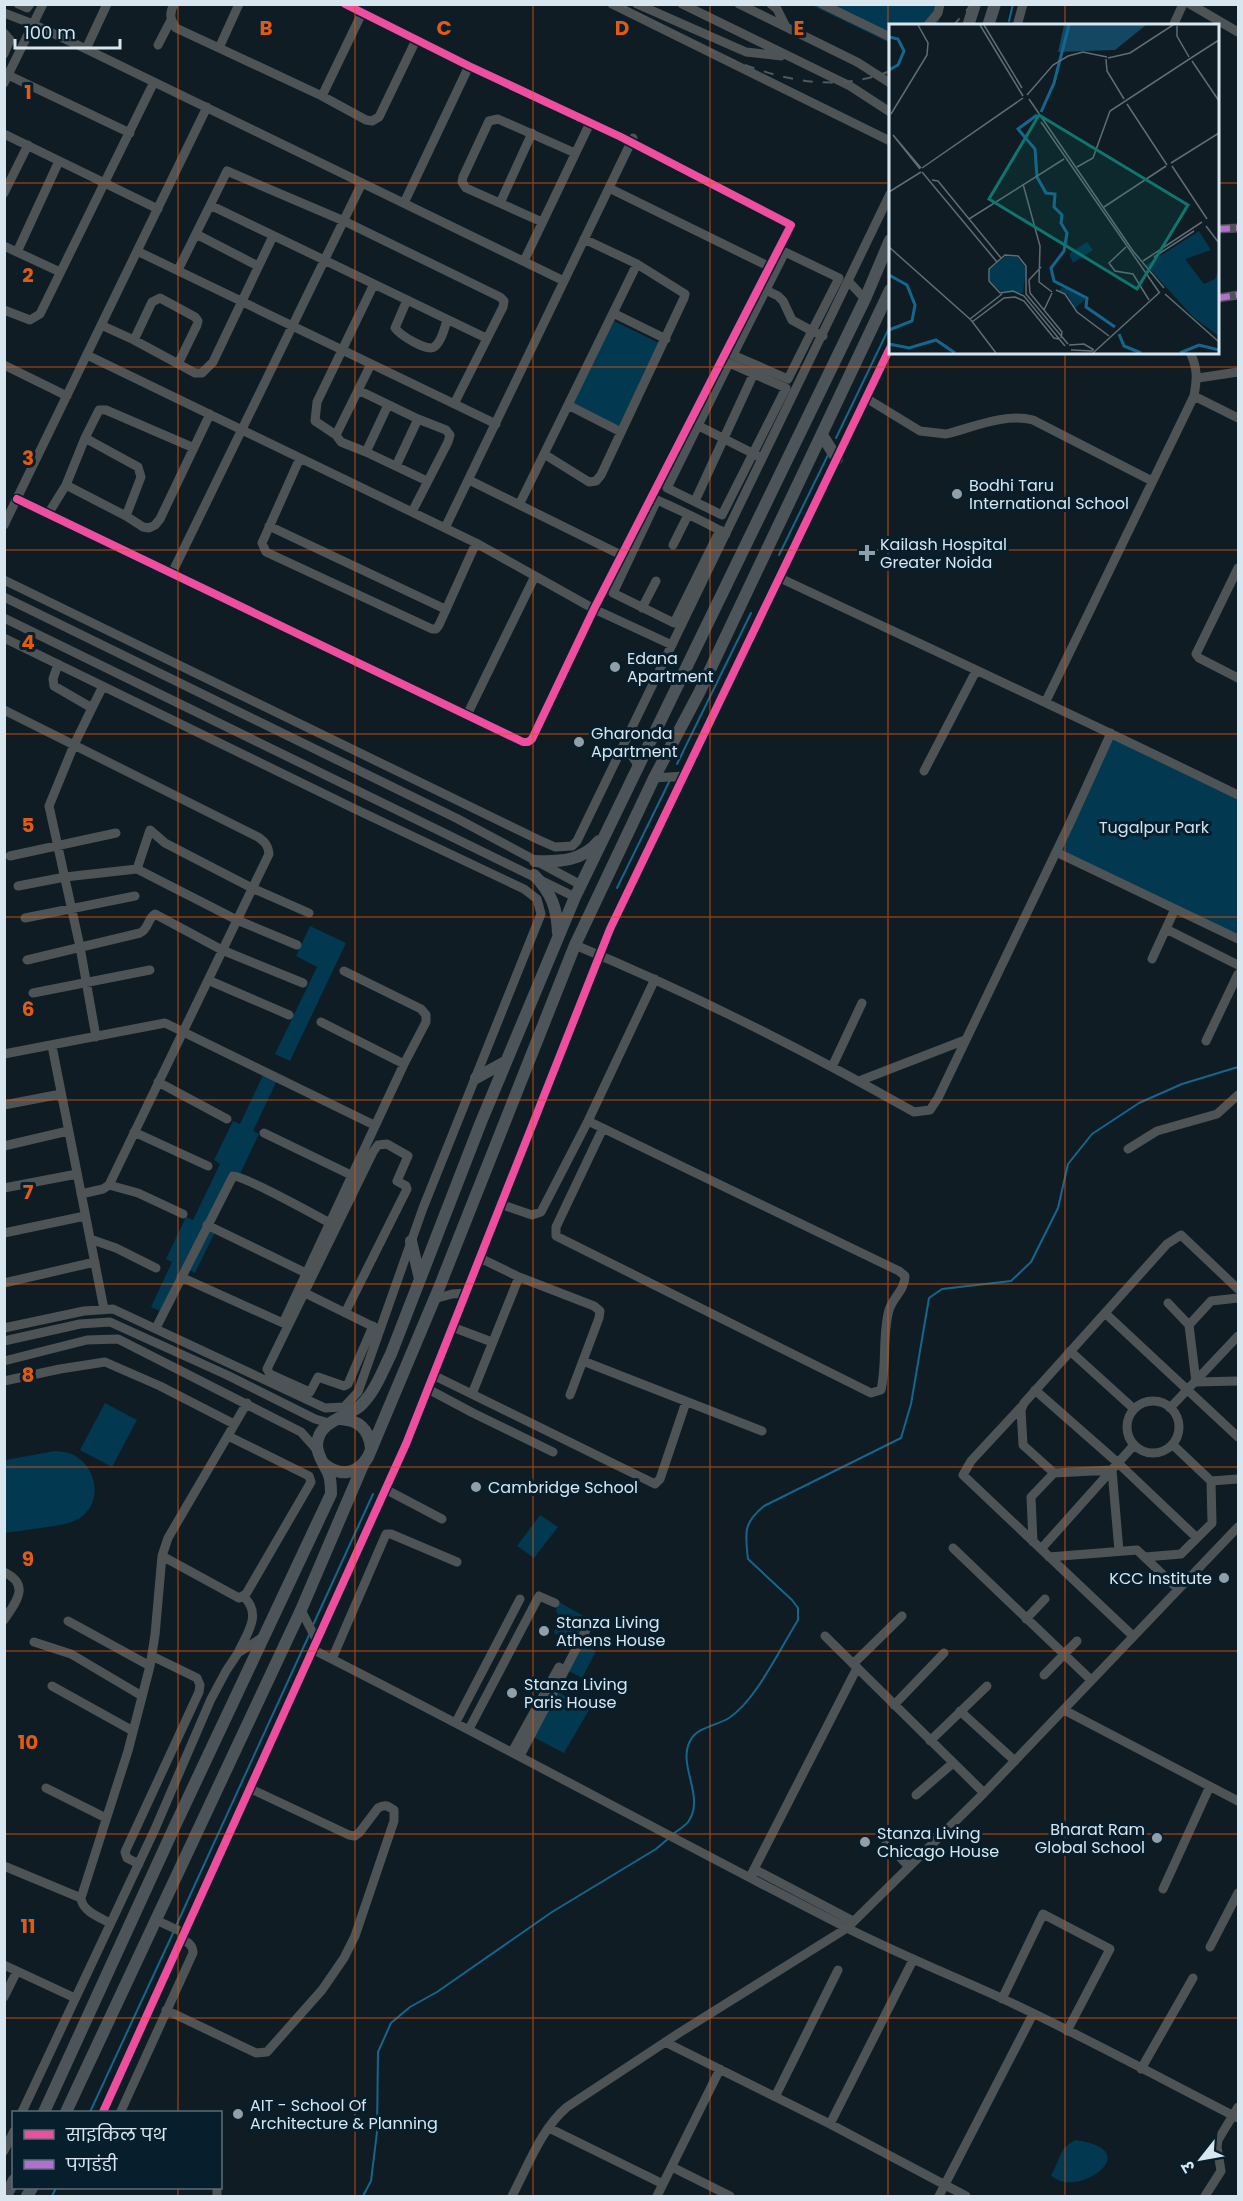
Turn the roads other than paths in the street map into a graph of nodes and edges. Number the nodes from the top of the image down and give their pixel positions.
1 (18, 4) edge
2 (30, 4) edge
3 (43, 4) edge
4 (107, 4) edge
5 (174, 4) edge
6 (239, 4) edge
7 (345, 4) edge
8 (612, 4) edge
9 (637, 4) edge
10 (682, 4) edge
11 (739, 4) edge
12 (771, 4) edge
13 (786, 4) edge
14 (822, 4) edge
15 (940, 4) edge
16 (975, 4) edge
17 (995, 4) edge
18 (1023, 4) edge
19 (1183, 4) edge
20 (1190, 4) edge
21 (4, 13) edge
22 (362, 13) junction
23 (780, 15) junction
24 (171, 20) junction
25 (33, 24) junction
26 (929, 24) edge
27 (969, 24) edge
28 (989, 24) edge
29 (1018, 24) edge
30 (1174, 24) edge
31 (786, 27) junction
32 (1239, 32) edge
33 (4, 33) edge
34 (889, 36) edge
35 (416, 40) junction
36 (158, 45) dead end
37 (219, 48) junction
38 (86, 49) junction
39 (4, 54) edge
40 (786, 56) junction
41 (469, 66) junction
42 (6, 79) edge
43 (154, 82) junction
44 (889, 82) edge
45 (322, 96) junction
46 (207, 107) junction
47 (889, 111) edge
48 (590, 123) junction
49 (130, 133) junction
50 (532, 133) junction
51 (4, 134) edge
52 (632, 140) junction
53 (889, 140) edge
54 (28, 145) junction
55 (575, 153) junction
56 (59, 160) junction
57 (105, 183) junction
58 (362, 183) junction
59 (609, 189) junction
60 (4, 193) edge
61 (889, 198) edge
62 (404, 203) junction
63 (500, 203) junction
64 (210, 205) junction
65 (158, 209) junction
66 (344, 221) junction
67 (542, 222) junction
68 (1239, 228) edge
69 (1219, 229) edge
70 (196, 234) junction
71 (273, 236) junction
72 (584, 239) junction
73 (889, 245) edge
74 (4, 246) edge
75 (137, 251) junction
76 (17, 252) junction
77 (324, 261) junction
78 (524, 261) junction
79 (637, 264) junction
80 (258, 266) junction
81 (770, 267) junction
82 (178, 270) junction
83 (60, 272) junction
84 (564, 281) junction
85 (849, 282) junction
86 (374, 284) junction
87 (763, 288) junction
88 (889, 294) edge
89 (1239, 295) edge
90 (1219, 298) edge
91 (865, 299) junction
92 (407, 300) junction
93 (241, 301) junction
94 (4, 310) edge
95 (613, 313) junction
96 (447, 320) junction
97 (101, 325) junction
98 (293, 326) junction
99 (812, 331) junction
100 (823, 336) junction
101 (486, 338) junction
102 (666, 339) junction
103 (134, 340) junction
104 (341, 349) junction
105 (889, 352) edge
106 (87, 354) junction
107 (1192, 354) edge
108 (178, 364) junction
109 (371, 364) junction
110 (4, 365) edge
111 (1239, 372) edge
112 (754, 374) junction
113 (1198, 378) junction
114 (358, 390) junction
115 (67, 396) junction
116 (1194, 396) junction
117 (866, 398) junction
118 (454, 404) junction
119 (388, 405) junction
120 (568, 405) junction
121 (210, 414) junction
122 (1239, 418) edge
123 (418, 419) junction
124 (496, 424) junction
125 (694, 424) junction
126 (242, 430) junction
127 (621, 432) junction
128 (336, 435) junction
129 (822, 435) junction
130 (85, 438) junction
131 (724, 439) junction
132 (194, 448) junction
133 (366, 452) junction
134 (544, 454) junction
135 (753, 454) junction
136 (300, 458) junction
137 (763, 459) junction
138 (837, 459) junction
139 (396, 466) junction
140 (469, 480) junction
141 (427, 481) junction
142 (1152, 481) junction
143 (66, 485) junction
144 (17, 499) junction
145 (695, 501) junction
146 (519, 505) junction
147 (412, 512) junction
148 (48, 514) junction
149 (688, 514) junction
150 (126, 516) junction
151 (4, 525) edge
152 (269, 526) junction
153 (446, 528) junction
154 (723, 532) junction
155 (476, 543) junction
156 (673, 545) dead end
157 (623, 556) junction
158 (1239, 568) edge
159 (172, 573) junction
160 (535, 576) junction
161 (780, 578) junction
162 (4, 580) edge
163 (656, 581) dead end
164 (4, 597) edge
165 (642, 608) junction
166 (445, 609) junction
167 (594, 609) junction
168 (5, 618) edge
169 (677, 625) junction
170 (35, 632) junction
171 (4, 638) edge
172 (672, 645) junction
173 (58, 664) junction
174 (976, 670) junction
175 (1239, 678) edge
176 (103, 686) junction
177 (677, 688) junction
178 (1046, 701) junction
179 (92, 708) junction
180 (4, 710) edge
181 (689, 711) junction
182 (467, 715) junction
183 (1111, 733) junction
184 (74, 744) junction
185 (624, 744) junction
186 (638, 765) junction
187 (924, 771) dead end
188 (684, 776) junction
189 (654, 778) junction
190 (1239, 795) edge
191 (455, 799) junction
192 (456, 818) junction
193 (116, 833) dead end
194 (605, 834) junction
195 (58, 846) junction
196 (1056, 852) junction
197 (10, 856) dead end
198 (535, 861) junction
199 (137, 869) junction
200 (534, 875) junction
201 (65, 877) junction
202 (18, 886) dead end
203 (252, 888) junction
204 (578, 891) junction
205 (135, 896) dead end
206 (71, 908) junction
207 (1175, 909) junction
208 (309, 914) dead end
209 (25, 918) dead end
210 (237, 920) junction
211 (1166, 929) junction
212 (558, 938) junction
213 (1239, 939) edge
214 (297, 945) dead end
215 (575, 945) junction
216 (80, 946) junction
217 (222, 950) junction
218 (599, 955) junction
219 (1152, 959) dead end
220 (27, 960) dead end
221 (1239, 965) edge
222 (150, 970) dead end
223 (344, 971) dead end
224 (1239, 974) edge
225 (655, 979) junction
226 (208, 980) junction
227 (86, 982) junction
228 (303, 983) dead end
229 (33, 993) dead end
230 (862, 1003) dead end
231 (289, 1015) dead end
232 (321, 1022) dead end
233 (183, 1031) junction
234 (96, 1037) junction
235 (965, 1040) junction
236 (1206, 1041) dead end
237 (52, 1046) junction
238 (4, 1054) edge
239 (505, 1062) junction
240 (404, 1064) junction
241 (832, 1067) junction
242 (476, 1078) junction
243 (859, 1081) junction
244 (158, 1082) junction
245 (61, 1094) junction
246 (1239, 1095) edge
247 (491, 1096) junction
248 (4, 1105) edge
249 (507, 1115) junction
250 (227, 1119) dead end
251 (588, 1121) junction
252 (374, 1125) junction
253 (603, 1128) junction
254 (68, 1131) junction
255 (134, 1132) junction
256 (264, 1133) dead end
257 (4, 1146) edge
258 (1128, 1149) dead end
259 (208, 1166) dead end
260 (77, 1174) junction
261 (351, 1175) junction
262 (109, 1185) junction
263 (4, 1188) edge
264 (81, 1194) junction
265 (500, 1204) junction
266 (183, 1214) dead end
267 (86, 1216) junction
268 (328, 1222) junction
269 (207, 1225) junction
270 (4, 1233) edge
271 (90, 1239) junction
272 (411, 1241) junction
273 (480, 1258) junction
274 (95, 1262) junction
275 (156, 1268) dead end
276 (306, 1273) junction
277 (181, 1277) junction
278 (519, 1277) junction
279 (420, 1278) junction
280 (4, 1283) edge
281 (1239, 1290) edge
282 (305, 1293) junction
283 (466, 1293) junction
284 (1239, 1298) edge
285 (434, 1299) junction
286 (1168, 1303) dead end
287 (104, 1309) junction
288 (345, 1313) junction
289 (1105, 1313) junction
290 (283, 1323) junction
291 (1189, 1325) junction
292 (452, 1327) junction
293 (4, 1328) edge
294 (156, 1328) junction
295 (376, 1328) junction
296 (1239, 1336) edge
297 (4, 1341) edge
298 (492, 1341) junction
299 (1070, 1351) junction
300 (4, 1361) edge
301 (583, 1362) junction
302 (231, 1364) junction
303 (227, 1375) junction
304 (433, 1375) junction
305 (258, 1377) junction
306 (4, 1381) edge
307 (1239, 1381) edge
308 (1196, 1382) junction
309 (428, 1389) junction
310 (1035, 1390) junction
311 (1188, 1390) junction
312 (472, 1394) junction
313 (570, 1395) dead end
314 (686, 1402) junction
315 (247, 1403) junction
316 (1024, 1403) junction
317 (1134, 1408) junction
318 (1170, 1408) junction
319 (335, 1421) junction
320 (234, 1424) junction
321 (762, 1431) dead end
322 (228, 1436) junction
323 (1239, 1437) edge
324 (1134, 1445) junction
325 (1173, 1445) junction
326 (371, 1448) junction
327 (318, 1451) junction
328 (553, 1452) dead end
329 (323, 1463) junction
330 (363, 1465) junction
331 (1115, 1467) junction
332 (1054, 1473) junction
333 (1239, 1479) edge
334 (1211, 1481) junction
335 (385, 1489) junction
336 (442, 1519) dead end
337 (1239, 1527) edge
338 (1197, 1538) junction
339 (1033, 1542) junction
340 (953, 1548) dead end
341 (1041, 1549) junction
342 (1119, 1551) junction
343 (162, 1556) junction
344 (1049, 1557) junction
345 (1145, 1557) junction
346 (457, 1562) dead end
347 (4, 1572) edge
348 (1178, 1589) junction
349 (243, 1596) junction
350 (520, 1599) dead end
351 (1046, 1599) dead end
352 (555, 1604) dead end
353 (303, 1614) junction
354 (6, 1616) edge
355 (902, 1616) dead end
356 (1026, 1619) junction
357 (68, 1621) dead end
358 (587, 1628) dead end
359 (266, 1635) junction
360 (315, 1636) junction
361 (825, 1636) dead end
362 (1133, 1636) junction
363 (1077, 1641) dead end
364 (34, 1642) dead end
365 (312, 1649) junction
366 (238, 1653) junction
367 (944, 1653) dead end
368 (1064, 1655) junction
369 (332, 1659) junction
370 (151, 1661) junction
371 (855, 1666) junction
372 (559, 1667) dead end
373 (1044, 1675) dead end
374 (1090, 1680) junction
375 (52, 1686) dead end
376 (987, 1686) dead end
377 (199, 1692) junction
378 (142, 1696) junction
379 (212, 1699) junction
380 (894, 1705) junction
381 (1064, 1710) junction
382 (960, 1711) junction
383 (456, 1722) junction
384 (469, 1729) junction
385 (133, 1731) junction
386 (930, 1741) junction
387 (516, 1754) junction
388 (1015, 1761) junction
389 (953, 1763) junction
390 (162, 1770) junction
391 (178, 1778) junction
392 (1210, 1786) junction
393 (46, 1788) dead end
394 (249, 1788) junction
395 (984, 1793) junction
396 (916, 1795) dead end
397 (1239, 1802) edge
398 (106, 1818) junction
399 (886, 1842) dead end
400 (139, 1864) junction
401 (4, 1866) edge
402 (909, 1867) junction
403 (752, 1873) junction
404 (1162, 1889) dead end
405 (1239, 1893) edge
406 (81, 1898) junction
407 (160, 1922) junction
408 (110, 1923) junction
409 (850, 1924) junction
410 (181, 1934) junction
411 (1210, 1947) dead end
412 (913, 1960) junction
413 (4, 1965) edge
414 (838, 1970) dead end
415 (17, 1971) junction
416 (1192, 1978) dead end
417 (4, 1997) edge
418 (75, 1998) junction
419 (1002, 1999) junction
420 (166, 2010) junction
421 (1033, 2014) junction
422 (1067, 2031) junction
423 (666, 2042) junction
424 (720, 2069) junction
425 (1141, 2069) junction
426 (775, 2097) junction
427 (1239, 2107) edge
428 (105, 2109) edge
429 (22, 2111) edge
430 (44, 2111) edge
431 (66, 2111) edge
432 (122, 2111) edge
433 (1236, 2117) edge
434 (830, 2124) junction
435 (549, 2128) junction
436 (12, 2135) edge
437 (4, 2151) edge
438 (672, 2167) junction
439 (663, 2184) junction
440 (944, 2186) junction
441 (512, 2196) edge
442 (657, 2196) edge
443 (730, 2196) edge
444 (939, 2196) edge
445 (966, 2196) edge
446 (1205, 2196) edge

1 - 2 street
3 - 25 street
4 - 38 street
5 - 24 street
6 - 37 street
7 - 22 street
8 - 53 street
9 - 40 street
10 - 40 street
11 - 31 street
12 - 23 street
13 - 23 street
14 - 34 street
15 - 26 street
16 - 27 main road
17 - 28 main road
18 - 29 street
19 - 30 street
20 - 32 street
21 - 25 street
22 - 35 street
22 - 45 street
23 - 31 street
24 - 36 street
24 - 37 street
25 - 38 street
25 - 42 street
31 - 44 street
33 - 39 street
35 - 41 street
35 - 45 street
37 - 45 street
38 - 43 street
40 - 47 street
41 - 48 street
41 - 62 street
42 - 49 street
43 - 46 street
43 - 49 street
46 - 58 street
46 - 65 street
48 - 52 street
48 - 55 street
49 - 57 street
50 - 55 street
50 - 63 street
50 - 63 street
51 - 54 street
52 - 59 street
52 - 81 street
54 - 56 street
54 - 60 street
55 - 67 street
56 - 57 street
56 - 76 street
57 - 65 street
57 - 83 street
58 - 62 street
58 - 66 street
59 - 72 street
59 - 81 street
61 - 85 street
62 - 78 street
63 - 67 street
64 - 66 street
64 - 70 street
64 - 71 street
65 - 75 street
66 - 77 street
66 - 101 street
67 - 78 street
68 - 69 street
70 - 80 street
70 - 82 street
71 - 77 street
71 - 80 street
72 - 79 street
72 - 84 street
73 - 91 main road
74 - 76 street
75 - 82 street
75 - 97 street
76 - 83 street
77 - 86 street
77 - 98 street
78 - 84 street
79 - 95 street
79 - 102 street
80 - 93 street
81 - 87 street
82 - 93 street
83 - 94 street
84 - 124 street
85 - 91 street
85 - 100 street
86 - 92 street
86 - 104 street
87 - 99 street
87 - 99 street
87 - 99 street
87 - 125 street
88 - 129 main road
89 - 90 street
91 - 177 main road
92 - 96 street
92 - 96 street
93 - 98 street
93 - 108 street
95 - 102 street
95 - 120 street
96 - 101 street
97 - 103 street
97 - 106 street
98 - 104 street
98 - 126 street
99 - 100 street
100 - 137 street
101 - 118 street
102 - 127 street
103 - 108 street
103 - 108 street
104 - 109 street
104 - 128 street
105 - 117 street
106 - 115 street
106 - 121 street
107 - 113 street
109 - 114 street
109 - 118 street
110 - 115 street
111 - 113 street
112 - 125 street
112 - 131 street
112 - 135 street
113 - 116 street
114 - 119 street
114 - 128 street
115 - 144 street
116 - 122 street
116 - 142 street
117 - 138 street
117 - 142 street
118 - 124 street
119 - 123 street
119 - 133 street
120 - 127 street
120 - 134 street
121 - 126 street
121 - 132 street
123 - 139 street
123 - 141 street
124 - 140 street
125 - 131 street
125 - 145 street
125 - 157 street
126 - 136 street
126 - 159 street
127 - 134 street
128 - 133 street
129 - 138 main road
129 - 181 main road
130 - 132 street
130 - 143 street
130 - 150 street
131 - 135 street
131 - 145 street
132 - 150 street
133 - 139 street
134 - 146 street
135 - 137 street
135 - 145 street
136 - 147 street
136 - 152 street
137 - 154 street
138 - 161 street
139 - 141 street
140 - 146 street
140 - 153 street
141 - 147 street
142 - 178 street
143 - 148 street
143 - 150 street
144 - 148 street
144 - 151 street
146 - 157 street
147 - 153 street
148 - 159 street
149 - 154 street
149 - 156 street
149 - 165 street
152 - 166 street
152 - 166 street
153 - 155 street
154 - 169 street
155 - 160 street
155 - 166 street
157 - 167 street
158 - 175 street
159 - 182 street
160 - 167 street
160 - 182 street
161 - 174 street
161 - 188 street
162 - 191 street
163 - 165 street
164 - 192 street
165 - 169 street
167 - 172 street
167 - 182 street
168 - 170 street
169 - 172 street
170 - 171 street
170 - 200 street
171 - 173 street
172 - 185 street
173 - 176 street
173 - 179 street
174 - 178 street
174 - 187 street
176 - 179 street
176 - 242 street
177 - 181 main road
177 - 186 main road
178 - 183 street
179 - 184 street
180 - 184 street
181 - 189 main road
183 - 190 street
183 - 196 street
184 - 195 street
184 - 203 street
185 - 186 street
185 - 191 street
186 - 194 main road
188 - 189 street
188 - 218 street
189 - 215 main road
191 - 192 street
192 - 198 street
193 - 195 street
194 - 198 main road
194 - 204 main road
195 - 197 street
195 - 201 street
196 - 207 street
196 - 235 street
198 - 204 street
199 - 201 street
199 - 203 street
199 - 210 street
200 - 204 street
200 - 212 main road
201 - 202 street
201 - 206 street
203 - 208 street
203 - 210 street
204 - 212 main road
205 - 206 street
206 - 209 street
206 - 216 street
207 - 211 street
207 - 213 street
210 - 214 street
210 - 217 street
211 - 219 street
211 - 221 street
212 - 239 main road
215 - 218 street
215 - 249 main road
216 - 217 street
216 - 220 street
216 - 227 street
217 - 226 street
217 - 228 street
218 - 225 street
218 - 265 street
222 - 227 street
223 - 240 street
224 - 236 street
225 - 241 street
225 - 251 street
226 - 231 street
226 - 233 street
227 - 229 street
227 - 234 street
230 - 241 street
232 - 240 street
233 - 234 street
233 - 244 street
233 - 252 street
234 - 237 street
235 - 243 street
235 - 243 street
237 - 238 street
237 - 245 street
239 - 242 main road
239 - 247 main road
240 - 252 street
241 - 243 street
242 - 272 street
244 - 250 street
244 - 255 street
245 - 248 street
245 - 254 street
246 - 258 street
247 - 249 main road
247 - 279 main road
249 - 285 main road
251 - 253 street
251 - 265 street
252 - 261 street
253 - 253 street
254 - 257 street
254 - 260 street
255 - 259 street
255 - 262 street
256 - 261 street
260 - 263 street
260 - 264 street
261 - 268 street
262 - 264 street
262 - 266 street
264 - 267 street
265 - 273 street
267 - 270 street
267 - 271 street
268 - 269 street
268 - 276 street
269 - 276 street
269 - 277 street
271 - 274 street
271 - 275 street
272 - 279 main road
272 - 295 street
273 - 278 street
273 - 283 street
274 - 280 street
274 - 287 street
276 - 290 street
277 - 290 street
277 - 294 street
278 - 298 street
278 - 301 street
279 - 319 main road
281 - 289 street
282 - 288 street
282 - 288 street
282 - 295 street
283 - 285 street
283 - 292 street
284 - 291 street
285 - 326 main road
286 - 291 street
287 - 293 street
287 - 294 street
288 - 295 street
289 - 299 street
289 - 311 street
290 - 305 street
291 - 308 street
292 - 298 street
292 - 304 street
294 - 302 street
295 - 305 street
296 - 308 street
297 - 303 street
298 - 312 street
299 - 310 street
299 - 317 street
300 - 315 street
301 - 313 street
301 - 314 street
302 - 303 street
302 - 305 street
303 - 319 street
304 - 309 street
304 - 312 street
306 - 320 street
307 - 308 street
308 - 311 street
309 - 328 street
309 - 335 street
310 - 316 street
310 - 331 street
311 - 318 street
311 - 323 street
312 - 314 street
314 - 321 street
315 - 320 street
315 - 327 street
316 - 332 street
316 - 339 street
317 - 318 street
317 - 324 street
318 - 325 street
319 - 326 main road
319 - 327 main road
320 - 322 street
322 - 343 street
322 - 349 street
324 - 325 street
324 - 331 street
325 - 334 street
326 - 330 main road
327 - 329 main road
329 - 330 main road
329 - 359 main road
330 - 353 main road
331 - 332 street
331 - 338 street
331 - 341 street
331 - 342 street
332 - 339 street
333 - 334 street
334 - 338 street
335 - 336 street
335 - 360 street
337 - 348 street
338 - 345 street
339 - 341 street
340 - 356 street
341 - 344 street
342 - 344 street
342 - 345 street
343 - 349 street
343 - 370 street
344 - 362 street
345 - 348 street
346 - 369 street
347 - 354 street
348 - 362 street
349 - 366 street
350 - 383 street
351 - 356 street
352 - 384 street
353 - 360 street
353 - 407 main road
355 - 371 street
356 - 368 street
357 - 370 street
358 - 387 street
359 - 366 street
359 - 430 main road
360 - 365 street
361 - 371 street
362 - 374 street
363 - 368 street
364 - 378 street
365 - 369 street
365 - 394 street
366 - 379 street
367 - 380 street
368 - 373 street
368 - 374 street
369 - 383 street
370 - 377 street
370 - 378 street
371 - 380 street
371 - 403 street
372 - 387 street
374 - 381 street
375 - 385 street
376 - 382 street
377 - 379 street
377 - 390 street
378 - 385 street
379 - 391 street
380 - 386 street
381 - 388 street
381 - 392 street
382 - 386 street
382 - 388 street
383 - 384 street
384 - 387 street
385 - 398 street
386 - 389 street
387 - 403 street
388 - 395 street
389 - 395 street
389 - 396 street
390 - 391 street
390 - 400 street
391 - 400 street
392 - 397 street
392 - 404 street
393 - 398 street
394 - 410 street
394 - 420 street
395 - 402 street
398 - 406 street
399 - 402 street
400 - 408 street
401 - 406 street
402 - 409 street
403 - 409 street
405 - 411 street
406 - 408 street
407 - 410 street
407 - 431 main road
408 - 418 street
409 - 412 street
409 - 423 street
410 - 420 street
410 - 428 street
412 - 419 street
412 - 434 street
413 - 415 street
414 - 426 street
415 - 417 street
415 - 418 street
416 - 425 street
418 - 429 street
419 - 421 street
419 - 422 street
420 - 432 street
421 - 422 street
421 - 440 street
422 - 425 street
423 - 424 street
423 - 435 street
424 - 426 street
424 - 438 street
425 - 433 street
426 - 434 street
427 - 433 street
433 - 446 street
434 - 440 street
435 - 439 street
435 - 441 street
436 - 437 street
438 - 439 street
438 - 443 street
439 - 442 street
440 - 444 street
440 - 445 street

